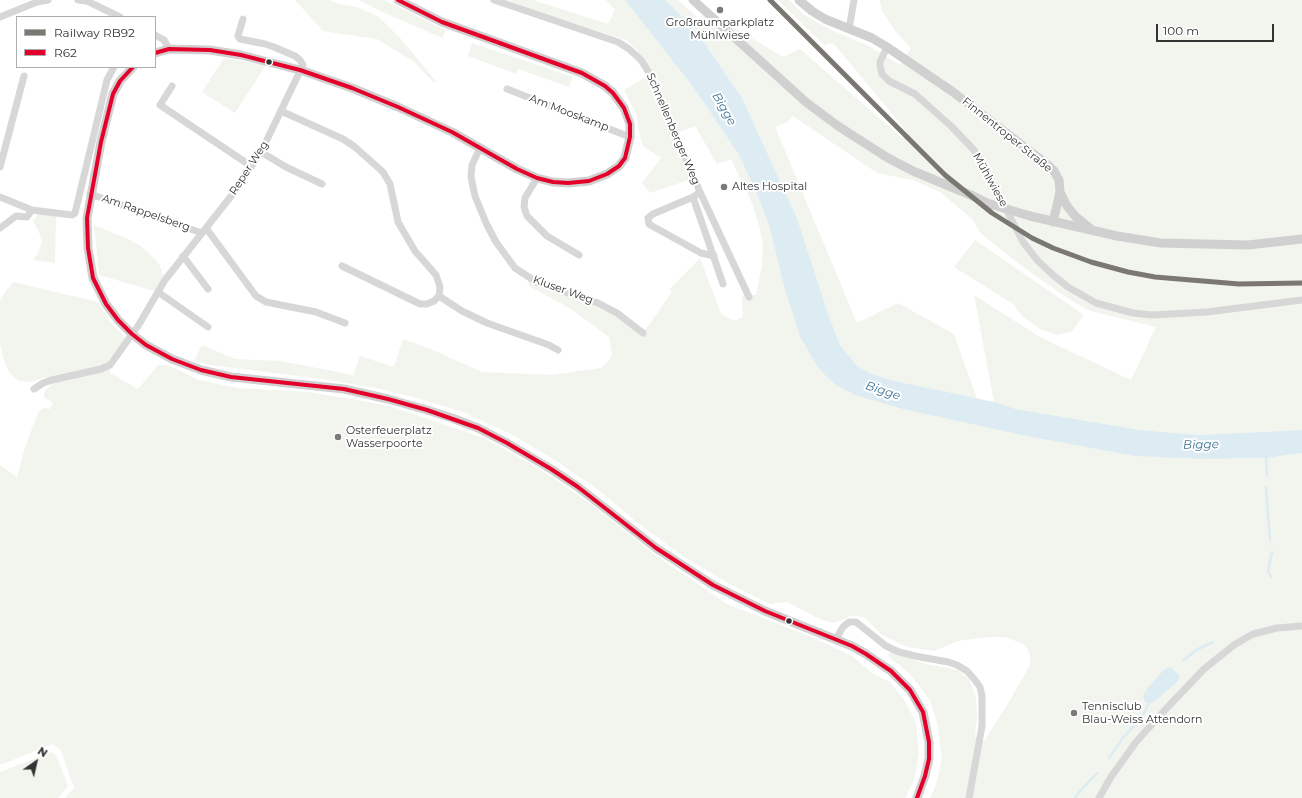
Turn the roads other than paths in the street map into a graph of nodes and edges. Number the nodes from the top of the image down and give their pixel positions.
1 (48, 0) edge
2 (78, 0) edge
3 (87, 0) edge
4 (398, 0) edge
5 (494, 0) edge
6 (693, 0) edge
7 (799, 0) edge
8 (854, 0) edge
9 (118, 16) edge
10 (0, 18) edge
11 (243, 19) dead end
12 (849, 29) junction
13 (156, 36) edge
14 (887, 47) junction
15 (169, 49) junction
16 (156, 53) edge
17 (113, 68) edge
18 (132, 68) edge
19 (300, 70) junction
20 (24, 76) dead end
21 (172, 86) dead end
22 (507, 90) dead end
23 (281, 111) junction
24 (630, 137) junction
25 (480, 148) junction
26 (261, 152) junction
27 (251, 166) junction
28 (0, 167) edge
29 (537, 178) junction
30 (322, 184) dead end
31 (700, 192) junction
32 (1060, 192) junction
33 (90, 194) junction
34 (0, 197) edge
35 (693, 197) junction
36 (32, 210) junction
37 (1053, 222) junction
38 (0, 228) edge
39 (204, 230) junction
40 (1093, 231) junction
41 (1302, 239) edge
42 (579, 255) dead end
43 (183, 256) junction
44 (714, 256) junction
45 (342, 266) dead end
46 (723, 284) dead end
47 (208, 289) dead end
48 (158, 292) junction
49 (439, 296) junction
50 (749, 297) dead end
51 (1302, 300) edge
52 (345, 323) dead end
53 (208, 327) dead end
54 (642, 333) dead end
55 (132, 334) junction
56 (558, 350) dead end
57 (34, 389) dead end
58 (1302, 626) edge
59 (836, 639) junction
60 (917, 798) edge
61 (968, 798) edge
62 (1099, 798) edge

1 - 10 street
2 - 3 street
3 - 9 street
4 - 24 main road
5 - 31 street, Schnellenberger Weg
6 - 37 main road, bridge
7 - 12 main road, Finnentroper Straße
8 - 12 street
11 - 19 street
12 - 14 main road, Finnentroper Straße
13 - 15 street
14 - 32 main road, Finnentroper Straße
14 - 51 street, Mühlwiese
15 - 16 main road
15 - 19 main road
17 - 36 street
18 - 33 main road
19 - 23 street, Reper Weg
19 - 25 main road
20 - 28 street
21 - 27 street
22 - 24 street, Am Mooskamp
23 - 26 street, Reper Weg
23 - 49 street
24 - 29 main road
25 - 29 main road
25 - 54 street, Kluser Weg
26 - 27 street, Reper Weg
26 - 30 street
27 - 39 street, Reper Weg
29 - 42 street
31 - 35 street, Schnellenberger Weg
31 - 50 street, Schnellenberger Weg
32 - 37 main road, Finnentroper Straße
32 - 40 main road
33 - 39 street, Am Rappelsberg
33 - 55 main road
34 - 36 street
35 - 44 street, Schnellenberger Weg
35 - 44 street, Schnellenberger Weg
36 - 38 street
37 - 40 main road
39 - 43 street, Reper Weg
39 - 52 street, Am Rappelsberg
40 - 41 main road
43 - 47 street
43 - 48 street, Reper Weg
44 - 46 street, Schnellenberger Weg
45 - 49 street
48 - 53 street
48 - 55 street, Reper Weg
49 - 56 street
55 - 57 street, Reper Weg
55 - 59 main road
58 - 62 street
59 - 60 main road
59 - 61 street

